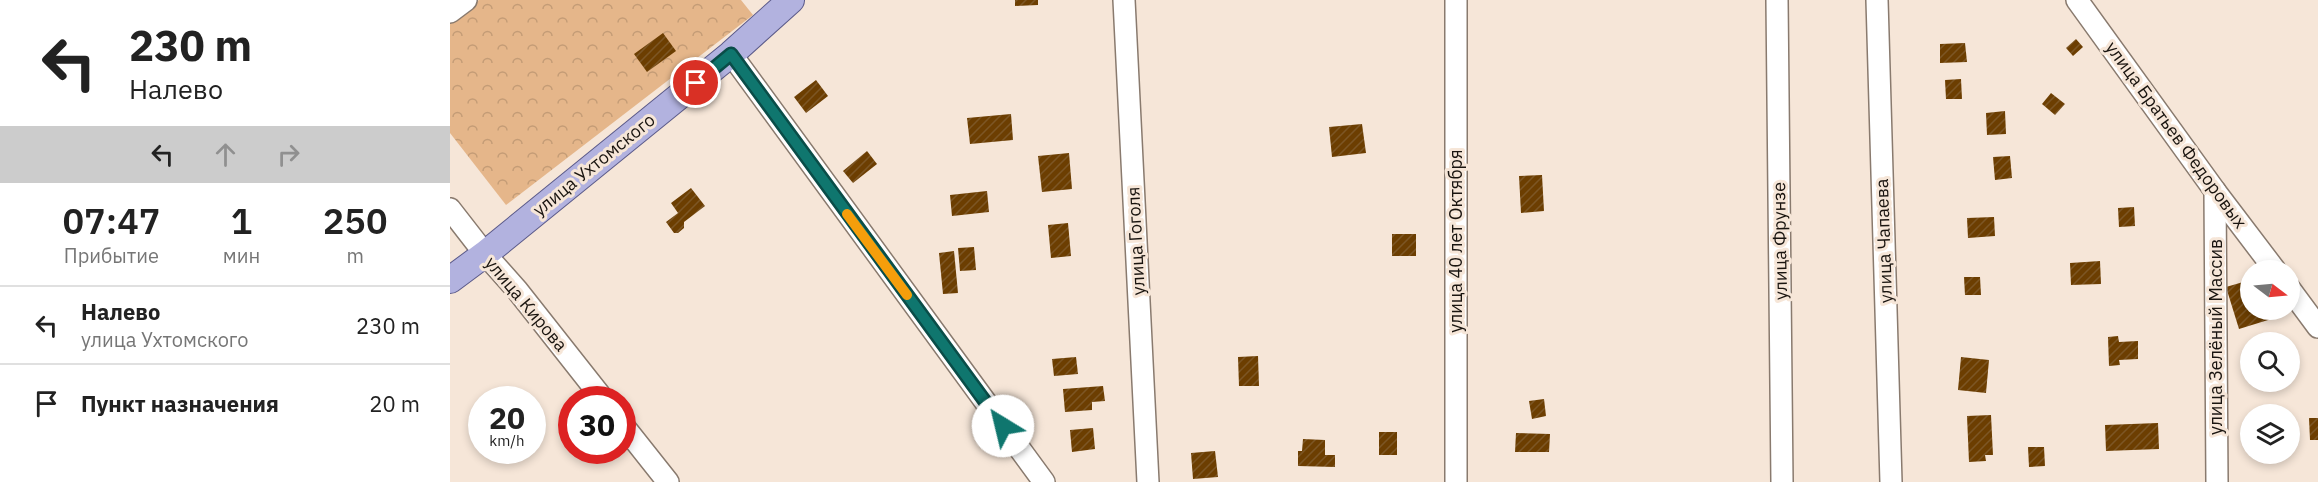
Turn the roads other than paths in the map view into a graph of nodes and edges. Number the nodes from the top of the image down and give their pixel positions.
1 (466, 0) edge
2 (791, 0) edge
3 (1124, 0) edge
4 (1456, 0) edge
5 (1777, 0) edge
6 (1877, 0) edge
7 (2077, 0) edge
8 (450, 12) edge
9 (731, 54) junction
10 (2215, 191) junction
11 (450, 209) edge
12 (485, 254) junction
13 (2267, 260) edge
14 (450, 280) edge
15 (2300, 303) edge
16 (2318, 327) edge
17 (593, 386) edge
18 (636, 442) edge
19 (668, 482) edge
20 (1044, 482) edge
21 (1148, 482) edge
22 (1456, 482) edge
23 (1782, 482) edge
24 (1891, 482) edge
25 (2217, 482) edge

1 - 8 street
2 - 9 main road, улица Ухтомского
3 - 21 street, улица Гоголя
4 - 22 street, улица 40 лет Октября
5 - 23 street, улица Фрунзе
6 - 24 street, улица Чапаева
7 - 10 street, улица Братьев Федоровых
9 - 12 main road, улица Ухтомского
9 - 20 street
10 - 13 street, улица Братьев Федоровых
10 - 25 street, улица Зелёный Массив
11 - 12 street, улица Кирова
12 - 14 main road, улица Ухтомского
12 - 17 street, улица Кирова
15 - 16 street
18 - 19 street

